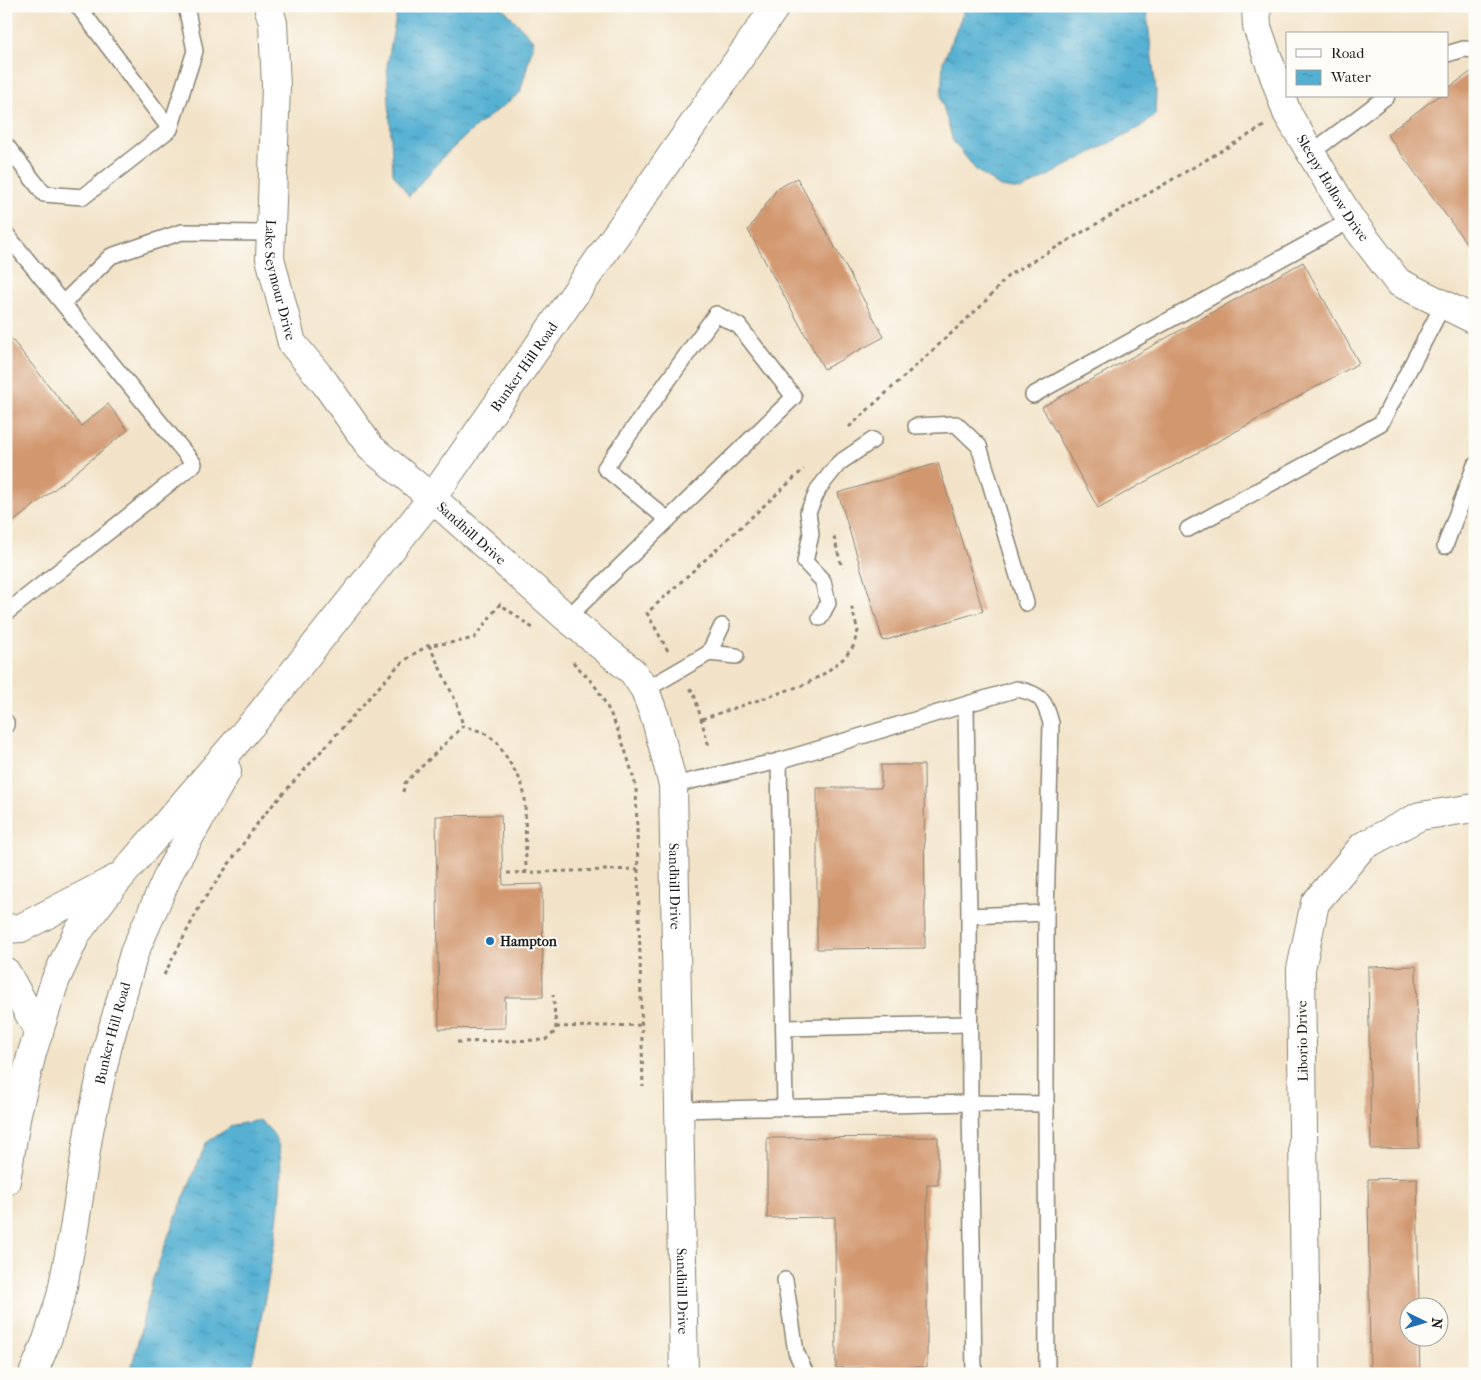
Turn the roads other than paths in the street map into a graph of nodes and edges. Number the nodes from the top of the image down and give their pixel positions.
1 (78, 6) edge
2 (186, 6) edge
3 (268, 6) edge
4 (776, 6) edge
5 (1256, 6) edge
6 (1475, 50) edge
7 (1448, 54) edge
8 (1384, 98) edge
9 (170, 129) junction
10 (6, 145) edge
11 (1311, 153) junction
12 (1351, 220) junction
13 (270, 233) junction
14 (6, 234) edge
15 (63, 303) junction
16 (1443, 305) junction
17 (1475, 320) edge
18 (1033, 395) dead end
19 (916, 426) dead end
20 (873, 440) dead end
21 (1475, 465) edge
22 (432, 498) junction
23 (668, 520) junction
24 (1188, 529) dead end
25 (1445, 546) dead end
26 (1026, 603) dead end
27 (6, 613) edge
28 (567, 618) junction
29 (820, 618) dead end
30 (722, 626) dead end
31 (709, 653) junction
32 (736, 656) dead end
33 (645, 690) junction
34 (966, 704) junction
35 (258, 716) junction
36 (779, 761) junction
37 (673, 785) junction
38 (1475, 808) edge
39 (121, 876) junction
40 (1046, 913) junction
41 (969, 916) junction
42 (6, 929) edge
43 (6, 972) edge
44 (969, 1024) junction
45 (784, 1028) junction
46 (39, 1032) junction
47 (970, 1103) junction
48 (1046, 1104) junction
49 (785, 1108) junction
50 (679, 1110) junction
51 (6, 1181) edge
52 (785, 1280) dead end
53 (33, 1374) edge
54 (684, 1374) edge
55 (806, 1374) edge
56 (974, 1374) edge
57 (1047, 1374) edge
58 (1306, 1374) edge

1 - 9 lane
2 - 9 lane
3 - 13 street, Lake Seymour Drive
4 - 22 street, Bunker Hill Road
5 - 11 street, Sleepy Hollow Drive
6 - 7 lane
8 - 11 lane
9 - 10 lane
11 - 12 street, Sleepy Hollow Drive
12 - 16 street, Sleepy Hollow Drive
12 - 18 lane
13 - 15 lane
13 - 22 street, Lake Seymour Drive
14 - 15 lane
15 - 27 lane
16 - 17 street, Sleepy Hollow Drive
16 - 24 lane
19 - 26 lane
20 - 29 lane
21 - 25 lane
22 - 28 street, Sandhill Drive
22 - 35 street, Bunker Hill Road
23 - 23 lane
23 - 28 lane
28 - 33 street, Sandhill Drive
30 - 31 lane
31 - 32 lane
31 - 33 lane
33 - 37 street, Sandhill Drive
34 - 36 lane
34 - 40 lane
34 - 41 lane
35 - 39 street, Bunker Hill Road
35 - 53 street, Bunker Hill Road
36 - 37 lane
36 - 45 lane
37 - 50 street, Sandhill Drive
38 - 58 street, Liborio Drive
39 - 42 street
39 - 46 street, Bunker Hill Road
40 - 41 lane
40 - 48 lane
41 - 44 lane
43 - 46 street
44 - 45 lane
44 - 47 lane
45 - 49 lane
46 - 51 street, Bunker Hill Road
47 - 48 lane
47 - 49 lane
47 - 56 lane
48 - 57 lane
49 - 50 lane
50 - 54 street, Sandhill Drive
52 - 55 lane

